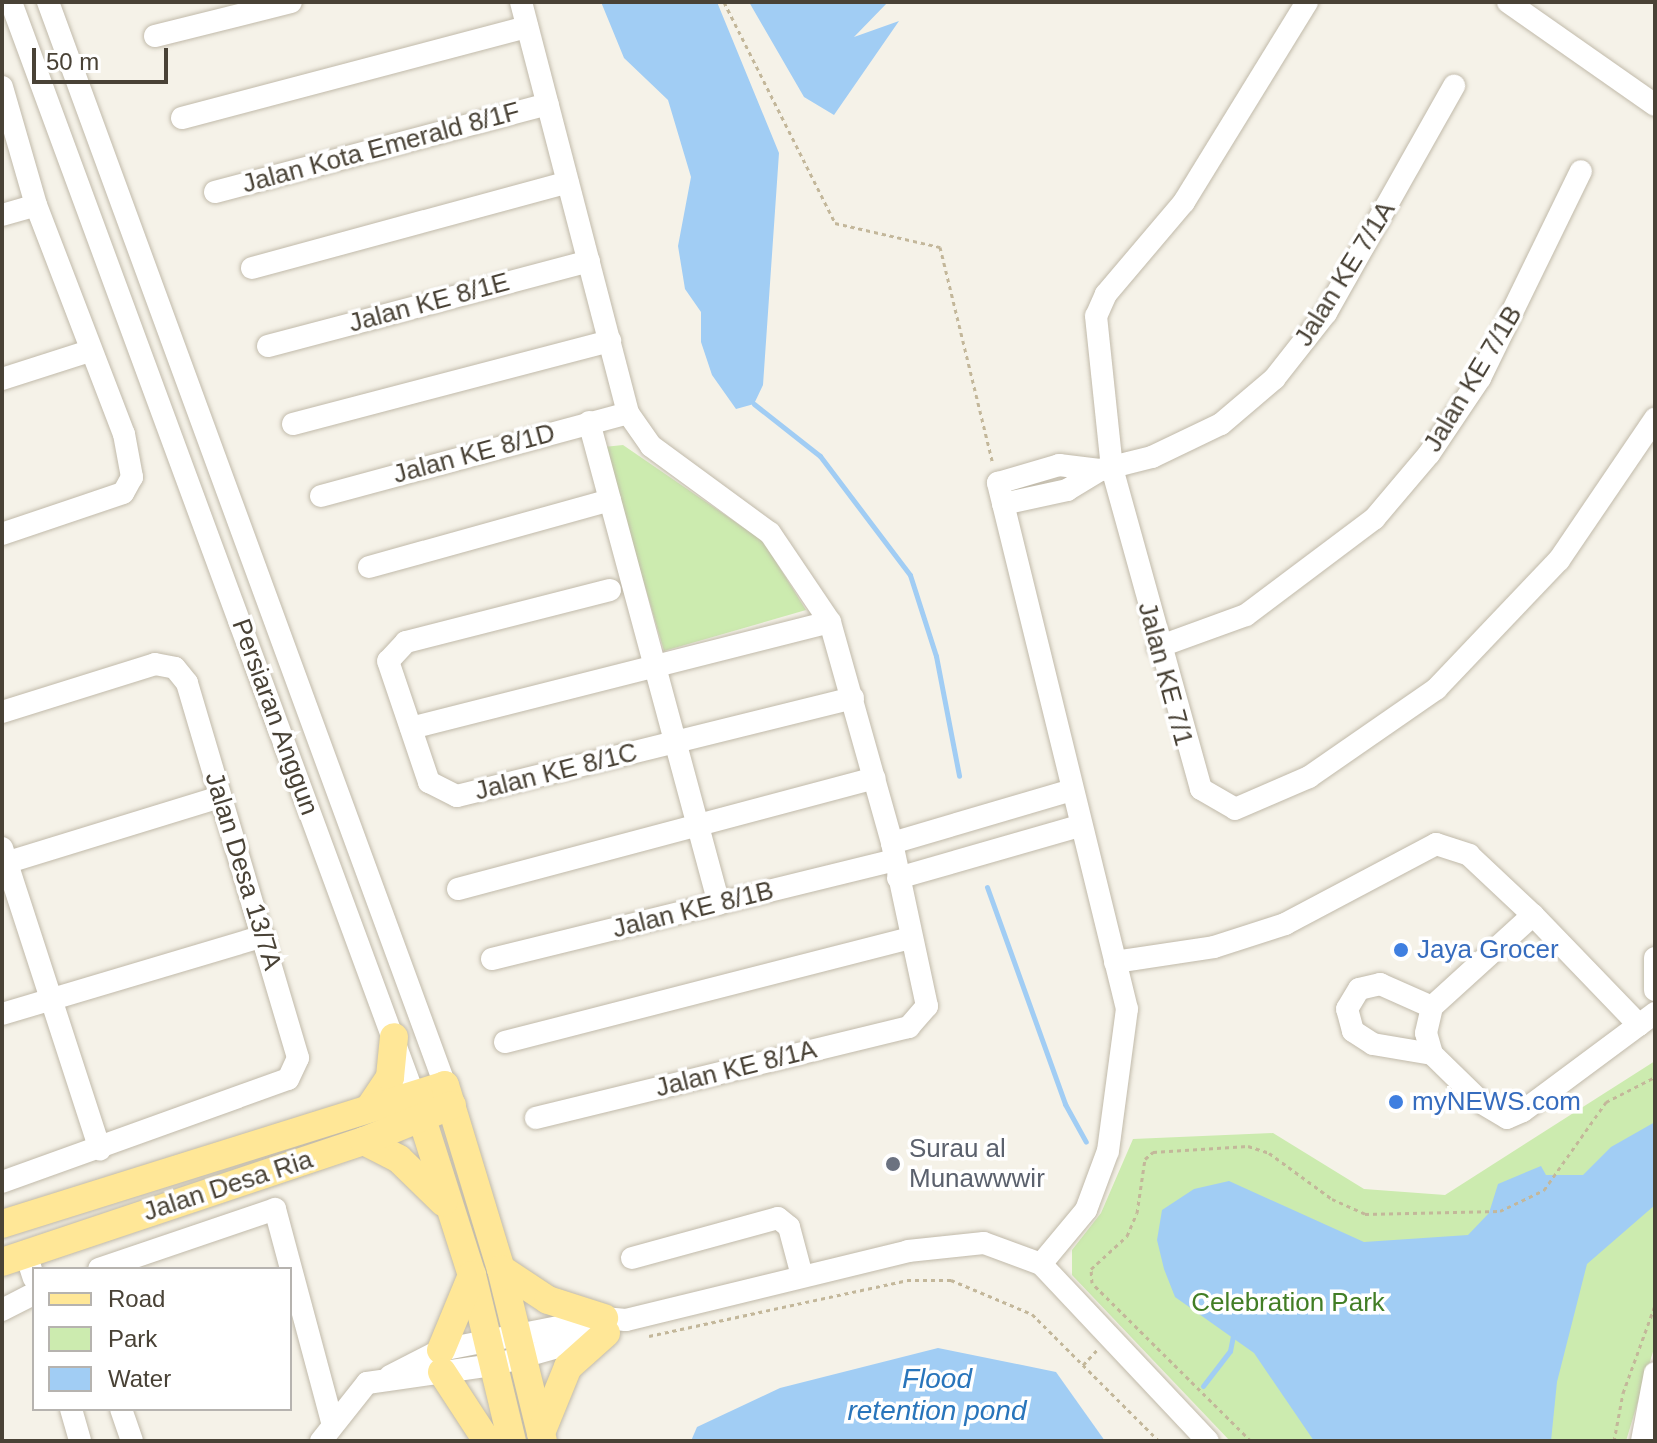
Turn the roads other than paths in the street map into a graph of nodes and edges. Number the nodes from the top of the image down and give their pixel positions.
1 (11, 2) edge
2 (48, 2) edge
3 (291, 2) edge
4 (521, 2) edge
5 (1307, 2) edge
6 (1508, 2) edge
7 (527, 27) junction
8 (155, 36) dead end
9 (1454, 86) dead end
10 (2, 87) edge
11 (548, 104) junction
12 (1655, 105) edge
13 (182, 118) dead end
14 (1581, 171) dead end
15 (568, 182) junction
16 (215, 192) dead end
17 (36, 205) junction
18 (2, 215) edge
19 (589, 261) junction
20 (252, 268) dead end
21 (610, 341) junction
22 (268, 346) dead end
23 (89, 351) junction
24 (2, 379) edge
25 (628, 413) junction
26 (1655, 419) edge
27 (589, 422) junction
28 (293, 424) dead end
29 (1106, 469) junction
30 (321, 496) dead end
31 (610, 500) junction
32 (2, 534) edge
33 (369, 567) dead end
34 (610, 590) dead end
35 (830, 622) junction
36 (1158, 647) junction
37 (650, 663) junction
38 (853, 698) junction
39 (2, 712) edge
40 (411, 728) junction
41 (675, 742) junction
42 (874, 778) junction
43 (1069, 791) junction
44 (220, 797) junction
45 (700, 825) junction
46 (1079, 826) junction
47 (4, 858) edge
48 (895, 860) junction
49 (458, 889) dead end
50 (719, 904) junction
51 (1533, 915) junction
52 (264, 936) junction
53 (911, 938) junction
54 (1655, 958) edge
55 (492, 959) dead end
56 (1115, 962) junction
57 (1655, 990) edge
58 (52, 999) junction
59 (1432, 1007) junction
60 (2, 1014) edge
61 (1647, 1019) edge
62 (394, 1037) junction
63 (505, 1042) dead end
64 (1432, 1054) junction
65 (449, 1095) junction
66 (418, 1105) junction
67 (370, 1107) junction
68 (536, 1118) dead end
69 (364, 1141) junction
70 (100, 1149) junction
71 (2, 1182) edge
72 (444, 1202) junction
73 (2, 1224) edge
74 (632, 1258) dead end
75 (1041, 1264) junction
76 (21, 1265) edge
77 (105, 1267) edge
78 (288, 1267) edge
79 (501, 1269) junction
80 (472, 1275) junction
81 (802, 1276) junction
82 (292, 1283) edge
83 (32, 1295) edge
84 (2, 1310) edge
85 (618, 1327) junction
86 (520, 1348) junction
87 (491, 1354) junction
88 (441, 1361) junction
89 (1655, 1373) edge
90 (72, 1411) edge
91 (122, 1411) edge
92 (326, 1431) edge
93 (542, 1437) edge
94 (1642, 1440) edge
95 (80, 1441) edge
96 (132, 1441) edge
97 (487, 1441) edge
98 (512, 1441) edge
99 (1208, 1441) edge

1 - 62 street, Persiaran Anggun
2 - 65 street, Persiaran Anggun
3 - 8 street
4 - 7 street
5 - 29 street, Jalan KE 7/1
6 - 12 street
7 - 11 street
7 - 13 street
9 - 29 street, Jalan KE 7/1A
10 - 17 street
11 - 15 street
11 - 16 street, Jalan Kota Emerald 8/1F
14 - 36 street, Jalan KE 7/1B
15 - 19 street
15 - 20 street
17 - 18 street
17 - 23 street
19 - 21 street
19 - 22 street, Jalan KE 8/1E
21 - 25 street
21 - 28 street
23 - 24 street
23 - 32 street
25 - 27 street, Jalan KE 8/1D
25 - 35 street
26 - 36 street, Jalan KE 7/1
27 - 30 street, Jalan KE 8/1D
27 - 31 street
29 - 36 street, Jalan KE 7/1
29 - 43 street
31 - 33 street
31 - 37 street
34 - 40 street, Jalan KE 8/1C
35 - 37 street
35 - 38 street
37 - 40 street
37 - 41 street
38 - 41 street, Jalan KE 8/1C
38 - 42 street
39 - 44 street, Jalan Desa 13/7A
40 - 41 street, Jalan KE 8/1C
41 - 45 street
42 - 45 street
42 - 48 street
43 - 46 street
43 - 48 street
44 - 47 street
44 - 52 street, Jalan Desa 13/7A
45 - 49 street
45 - 50 street
46 - 48 street
46 - 56 street
47 - 58 street
48 - 50 street, Jalan KE 8/1B
48 - 53 street
50 - 55 street, Jalan KE 8/1B
51 - 56 street
51 - 59 street
51 - 61 street
52 - 58 street
52 - 70 street, Jalan Desa 13/7A
53 - 63 street
53 - 68 street, Jalan KE 8/1A
54 - 57 street
56 - 75 street
58 - 60 street
58 - 70 street
59 - 64 street
59 - 64 street
61 - 64 street
62 - 66 street, Persiaran Anggun
62 - 67 main road
65 - 66 main road, Jalan Desa Ria
65 - 79 main road, Persiaran Anggun
66 - 67 main road, Jalan Desa Ria
66 - 69 main road, Jalan Desa Ria
66 - 72 main road, Persiaran Anggun
67 - 73 main road, Jalan Desa Ria
69 - 72 main road
69 - 76 main road, Jalan Desa Ria
70 - 71 street
72 - 80 main road, Persiaran Anggun
74 - 81 street
75 - 81 street
75 - 99 street
77 - 78 street
79 - 85 main road
79 - 86 main road, Persiaran Anggun
80 - 87 main road, Persiaran Anggun
80 - 88 main road
81 - 85 street
82 - 92 street
83 - 84 street
85 - 86 street
85 - 93 main road
86 - 87 street
86 - 93 main road, Persiaran Anggun
87 - 88 street
87 - 98 main road, Persiaran Anggun
88 - 92 street
88 - 97 main road
89 - 94 street
90 - 95 street
91 - 96 street

